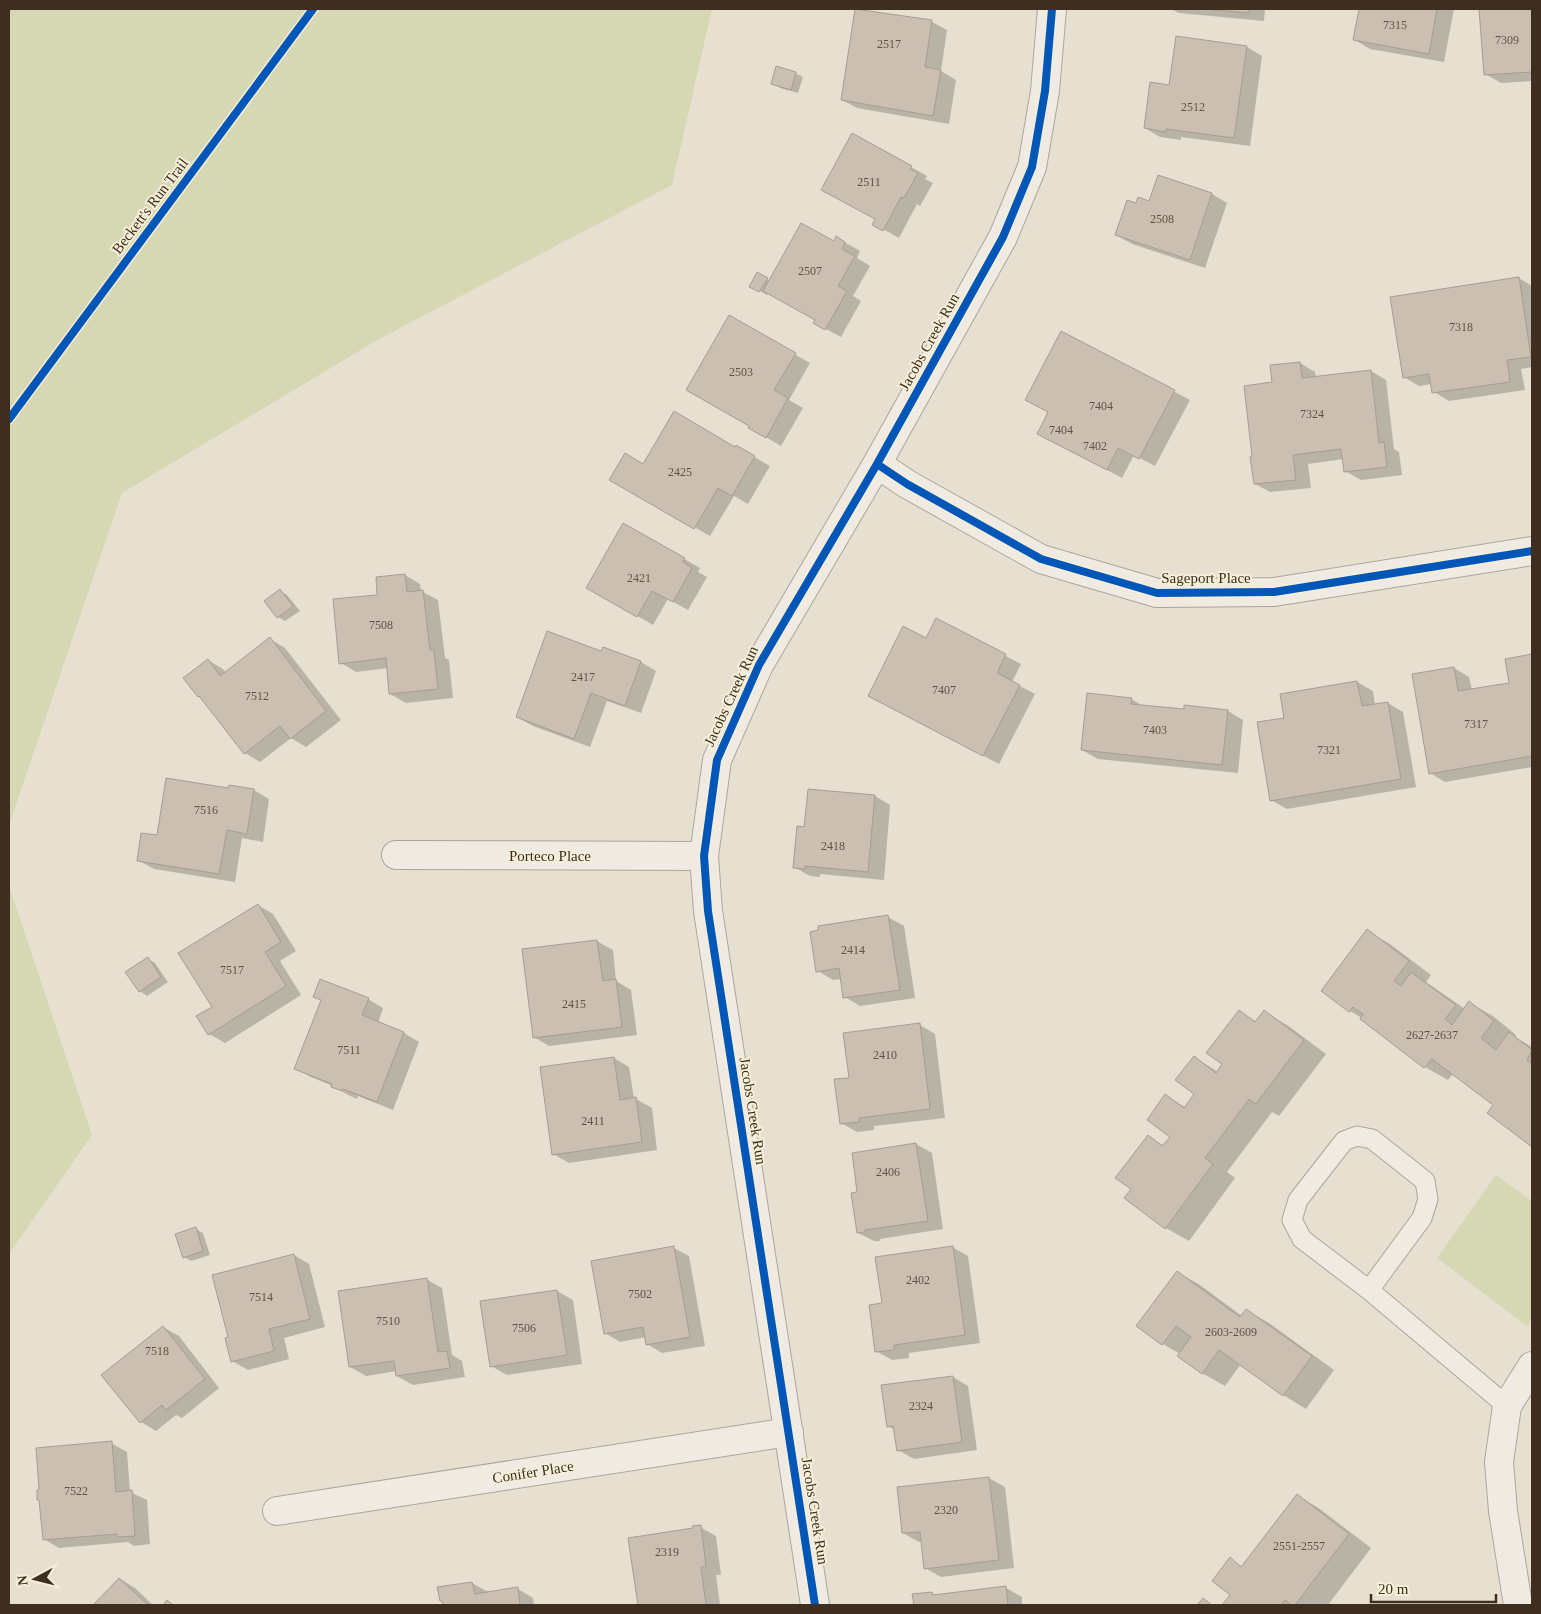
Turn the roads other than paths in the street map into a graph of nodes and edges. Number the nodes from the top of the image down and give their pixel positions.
1 (1052, 9) edge
2 (877, 464) junction
3 (1532, 551) edge
4 (396, 855) dead end
5 (704, 856) junction
6 (1369, 1290) junction
7 (1532, 1366) edge
8 (1507, 1406) junction
9 (789, 1432) junction
10 (277, 1511) dead end
11 (815, 1605) edge
12 (1518, 1605) edge

1 - 2 street, Jacobs Creek Run
2 - 3 street, Sageport Place
2 - 5 street, Jacobs Creek Run
4 - 5 street, Porteco Place
5 - 9 street, Jacobs Creek Run
6 - 6 lane
6 - 8 lane
7 - 8 street
8 - 12 street
9 - 10 street, Conifer Place
9 - 11 street, Jacobs Creek Run

